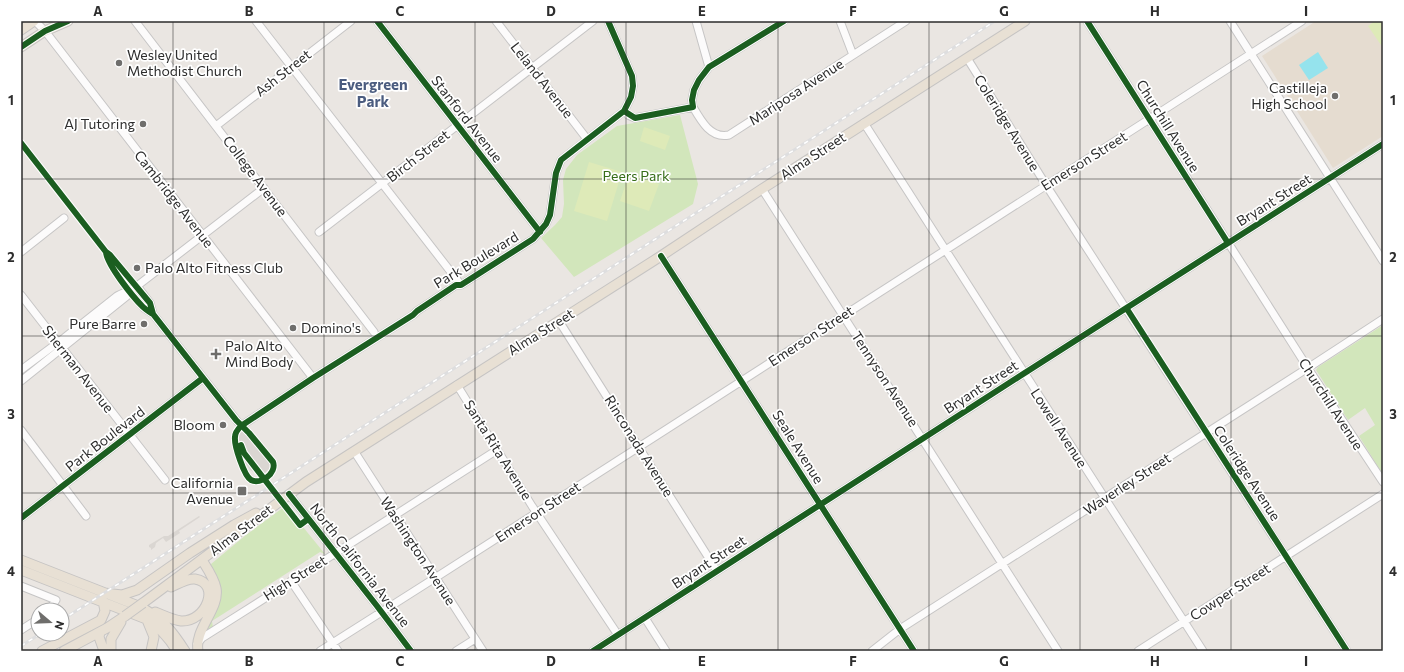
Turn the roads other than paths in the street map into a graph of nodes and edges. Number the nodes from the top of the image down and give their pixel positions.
1 (34, 21) edge
2 (68, 21) edge
3 (135, 21) edge
4 (256, 21) edge
5 (351, 21) edge
6 (377, 21) edge
7 (496, 21) edge
8 (593, 21) edge
9 (608, 21) edge
10 (696, 21) edge
11 (784, 21) edge
12 (840, 21) edge
13 (906, 21) edge
14 (1025, 21) edge
15 (1087, 21) edge
16 (1230, 21) edge
17 (1302, 21) edge
18 (21, 30) edge
19 (45, 31) junction
20 (21, 47) edge
21 (1251, 54) junction
22 (853, 55) junction
23 (967, 58) junction
24 (292, 67) junction
25 (710, 67) junction
26 (533, 68) junction
27 (693, 107) junction
28 (628, 115) dead end
29 (1150, 120) junction
30 (864, 123) junction
31 (216, 126) junction
32 (457, 126) junction
33 (588, 139) junction
34 (1383, 144) edge
35 (1331, 178) junction
36 (382, 184) junction
37 (1046, 185) junction
38 (264, 188) junction
39 (762, 189) junction
40 (64, 218) dead end
41 (319, 232) dead end
42 (540, 232) junction
43 (202, 235) junction
44 (1228, 243) junction
45 (945, 250) junction
46 (21, 252) edge
47 (661, 256) junction
48 (1383, 262) edge
49 (460, 285) junction
50 (136, 286) junction
51 (130, 291) junction
52 (21, 296) edge
53 (1127, 309) junction
54 (153, 314) junction
55 (844, 315) junction
56 (1383, 319) edge
57 (559, 321) junction
58 (374, 332) dead end
59 (60, 346) junction
60 (1308, 368) junction
61 (21, 370) edge
62 (1024, 373) junction
63 (203, 378) junction
64 (313, 378) junction
65 (21, 381) edge
66 (742, 381) junction
67 (457, 386) junction
68 (21, 430) edge
69 (1207, 433) junction
70 (129, 435) junction
71 (923, 439) junction
72 (639, 446) junction
73 (497, 450) junction
74 (354, 451) junction
75 (165, 480) dead end
76 (1383, 482) edge
77 (64, 487) junction
78 (289, 494) junction
79 (1383, 494) edge
80 (1105, 499) junction
81 (274, 505) junction
82 (821, 505) junction
83 (537, 513) junction
84 (395, 515) junction
85 (86, 516) dead end
86 (21, 518) edge
87 (336, 553) junction
88 (1286, 556) junction
89 (21, 560) edge
90 (202, 560) junction
91 (1003, 564) junction
92 (21, 570) edge
93 (717, 571) junction
94 (435, 578) junction
95 (291, 581) junction
96 (21, 586) edge
97 (157, 593) junction
98 (103, 597) junction
99 (55, 602) edge
100 (142, 605) junction
101 (382, 612) junction
102 (125, 616) junction
103 (645, 618) junction
104 (146, 619) junction
105 (1185, 621) junction
106 (30, 624) edge
107 (900, 629) junction
108 (21, 630) edge
109 (100, 632) junction
110 (618, 635) junction
111 (475, 639) junction
112 (333, 642) junction
113 (197, 648) edge
114 (42, 651) edge
115 (64, 651) edge
116 (104, 651) edge
117 (111, 651) edge
118 (151, 651) edge
119 (177, 651) edge
120 (185, 651) edge
121 (320, 651) edge
122 (338, 651) edge
123 (412, 651) edge
124 (456, 651) edge
125 (483, 651) edge
126 (593, 651) edge
127 (666, 651) edge
128 (872, 651) edge
129 (914, 651) edge
130 (1058, 651) edge
131 (1138, 651) edge
132 (1203, 651) edge
133 (1347, 651) edge

1 - 18 main road
1 - 19 street, Cambridge Avenue
2 - 19 main road
3 - 31 street, College Avenue
4 - 24 street
5 - 24 street, Ash Street
6 - 32 street, Stanford Avenue
7 - 26 street, Leland Avenue
8 - 26 street, Birch Street
9 - 33 street, Park Boulevard
10 - 25 street
11 - 25 street
12 - 22 street
13 - 22 street, Mariposa Avenue
14 - 23 main road, Alma Street
15 - 29 street, Churchill Avenue
16 - 21 street
17 - 21 street, Emerson Street
19 - 20 main road
19 - 43 street, Cambridge Avenue
21 - 29 street, Emerson Street
21 - 35 street
22 - 27 street, Mariposa Avenue
23 - 30 main road, Alma Street
23 - 37 street, Coleridge Avenue
24 - 31 street, Ash Street
24 - 36 street
25 - 27 street
26 - 32 street, Birch Street
26 - 33 street, Leland Avenue
27 - 28 street
29 - 37 street, Emerson Street
29 - 44 street, Churchill Avenue
30 - 39 main road, Alma Street
30 - 45 street, Lowell Avenue
31 - 38 street, College Avenue
32 - 36 street, Birch Street
32 - 42 street, Stanford Avenue
33 - 42 street, Park Boulevard
34 - 35 street, Bryant Street
35 - 44 street, Bryant Street
35 - 48 street
36 - 41 street, Birch Street
36 - 49 street
37 - 45 street, Emerson Street
37 - 53 street, Coleridge Avenue
38 - 43 street
38 - 58 street, College Avenue
39 - 47 main road, Alma Street
39 - 55 street, Tennyson Avenue
40 - 46 street
42 - 49 street, Park Boulevard
43 - 50 street
43 - 64 street, Cambridge Avenue
44 - 53 street, Bryant Street
44 - 60 street, Churchill Avenue
45 - 55 street, Emerson Street
45 - 62 street, Lowell Avenue
47 - 57 main road, Alma Street
47 - 66 street, Seale Avenue
49 - 64 street, Park Boulevard
50 - 51 street
50 - 54 street
51 - 54 street
51 - 59 street
52 - 59 street, Sherman Avenue
53 - 62 street, Bryant Street
53 - 69 street, Coleridge Avenue
54 - 63 street
55 - 66 street, Emerson Street
55 - 71 street, Tennyson Avenue
56 - 60 street, Waverley Street
57 - 67 main road, Alma Street
57 - 72 street, Rinconada Avenue
59 - 61 street
59 - 65 street
59 - 70 street, Sherman Avenue
60 - 69 street, Waverley Street
60 - 76 street, Churchill Avenue
62 - 71 street, Bryant Street
62 - 80 street, Lowell Avenue
63 - 64 street, Park Boulevard
63 - 70 street, Park Boulevard
66 - 72 street, Emerson Street
66 - 82 street, Seale Avenue
67 - 73 street, Santa Rita Avenue
67 - 74 main road, Alma Street
68 - 77 street
69 - 80 street, Waverley Street
69 - 88 street, Coleridge Avenue
70 - 75 street, Sherman Avenue
70 - 77 street, Park Boulevard
71 - 82 street, Bryant Street
71 - 91 street, Tennyson Avenue
72 - 83 street, Emerson Street
72 - 93 street, Rinconada Avenue
73 - 83 street, Santa Rita Avenue
73 - 84 street, High Street
74 - 78 main road, Alma Street
74 - 84 street, Washington Avenue
77 - 85 street
77 - 86 street, Park Boulevard
78 - 81 main road, Alma Street
78 - 87 street, North California Avenue
79 - 88 street, Cowper Street
80 - 91 street, Waverley Street
80 - 105 street, Lowell Avenue
81 - 90 main road, Alma Street
81 - 98 main road
82 - 93 street, Bryant Street
82 - 107 street, Seale Avenue
83 - 94 street, Emerson Street
83 - 110 street, Santa Rita Avenue
84 - 87 street, High Street
84 - 94 street, Washington Avenue
87 - 95 street, High Street
87 - 101 street, North California Avenue
88 - 105 street, Cowper Street
88 - 133 street, Coleridge Avenue
89 - 98 main road
90 - 97 main road, Alma Street
90 - 113 main road
91 - 107 street, Waverley Street
91 - 130 street, Tennyson Avenue
92 - 98 main road
93 - 103 street, Bryant Street
94 - 101 street, Emerson Street
94 - 111 street, Washington Avenue
95 - 112 street
95 - 113 street, High Street
96 - 99 street
97 - 100 main road, Alma Street
97 - 100 main road
98 - 100 main road
98 - 104 main road
98 - 114 main road
100 - 102 main road, Alma Street, bridge
100 - 120 main road
101 - 112 street, Emerson Street
101 - 123 street, North California Avenue
102 - 109 main road, Alma Street
102 - 117 main road
103 - 110 street, Bryant Street
103 - 127 street
104 - 118 main road
104 - 119 main road
105 - 131 street, Cowper Street
105 - 132 street, Lowell Avenue
106 - 108 street
107 - 128 street, Waverley Street
107 - 129 street, Seale Avenue
109 - 115 main road, Alma Street
109 - 116 main road
110 - 126 street, Bryant Street
111 - 124 street
111 - 125 street, Washington Avenue
112 - 121 street, Emerson Street
112 - 122 street

